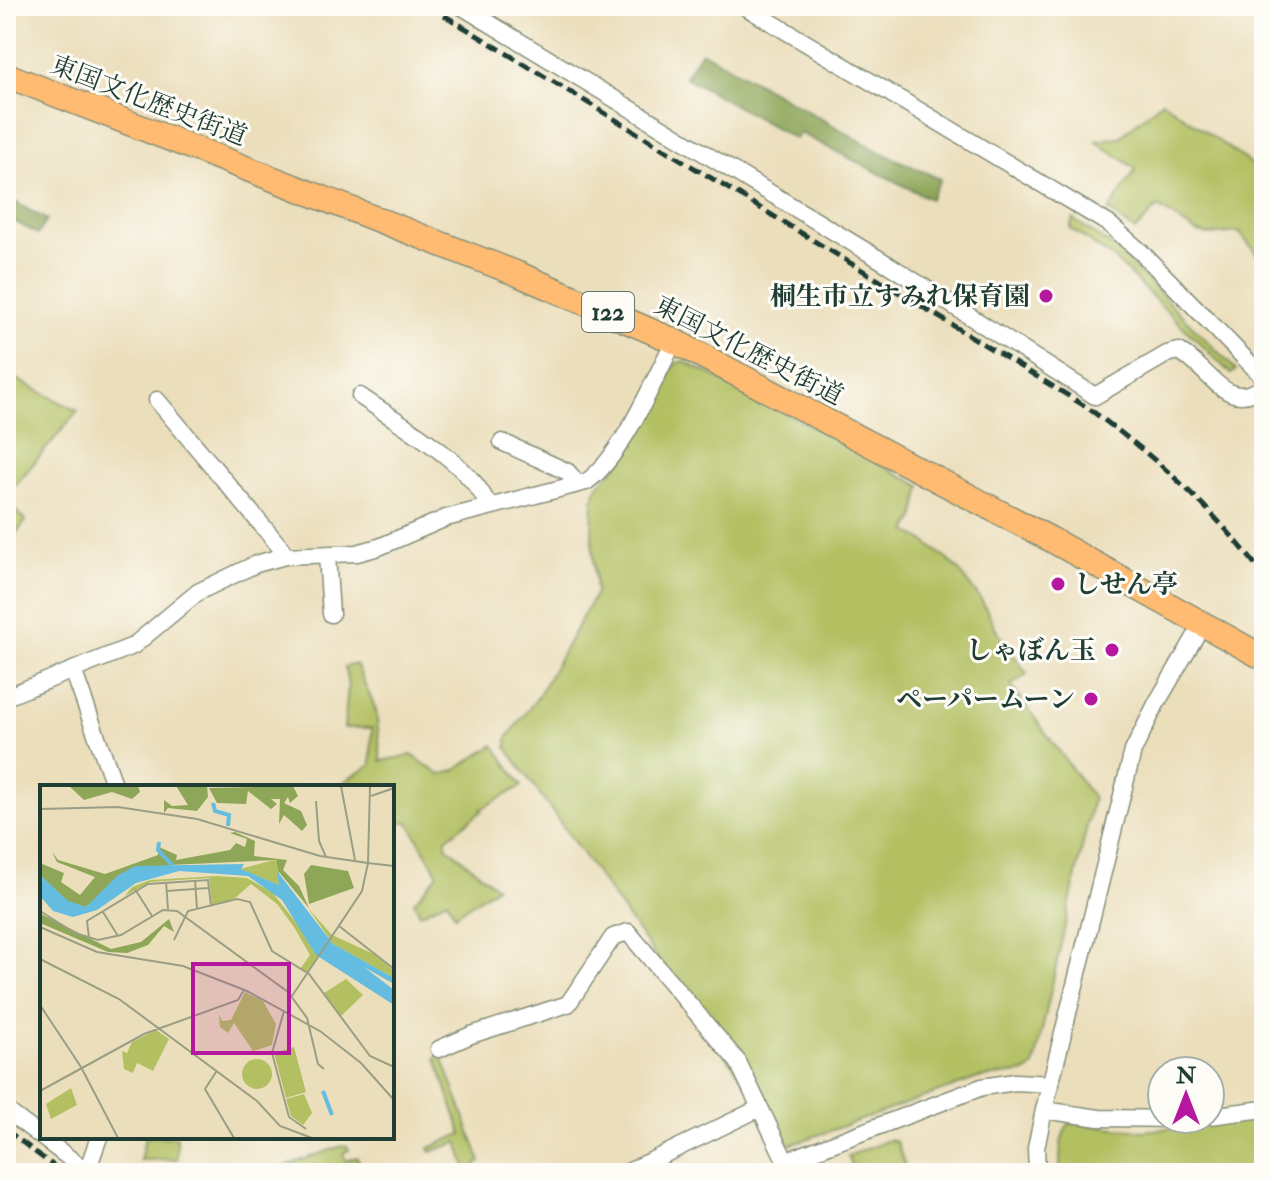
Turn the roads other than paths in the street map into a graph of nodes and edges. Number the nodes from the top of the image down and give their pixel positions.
1 (461, 6) edge
2 (744, 6) edge
3 (6, 75) edge
4 (674, 341) junction
5 (1264, 378) edge
6 (1264, 386) edge
7 (360, 396) dead end
8 (157, 400) dead end
9 (502, 442) dead end
10 (578, 484) junction
11 (488, 506) junction
12 (327, 555) junction
13 (285, 556) junction
14 (331, 614) dead end
15 (1202, 625) junction
16 (1264, 658) edge
17 (73, 670) junction
18 (6, 697) edge
19 (114, 785) edge
20 (439, 1049) dead end
21 (1051, 1084) junction
22 (760, 1108) junction
23 (1264, 1109) edge
24 (6, 1110) edge
25 (1044, 1110) junction
26 (1226, 1114) edge
27 (1146, 1119) edge
28 (40, 1136) edge
29 (44, 1139) edge
30 (98, 1139) edge
31 (88, 1172) edge
32 (626, 1173) edge
33 (1037, 1173) edge

1 - 6 street
2 - 5 street
3 - 4 highway, 東国文化歴史街道 / 122
4 - 10 street
4 - 15 highway, 東国文化歴史街道 / 122
7 - 11 street
8 - 13 street
9 - 10 street
10 - 11 street
11 - 12 street
12 - 13 street
12 - 14 street
13 - 17 street
15 - 16 highway, 東国文化歴史街道 / 122
15 - 21 street
17 - 18 street
17 - 19 street
20 - 22 street
21 - 22 street
21 - 25 street
22 - 32 street
23 - 26 street
24 - 28 street
25 - 27 street
25 - 33 street
29 - 31 street
30 - 31 street

